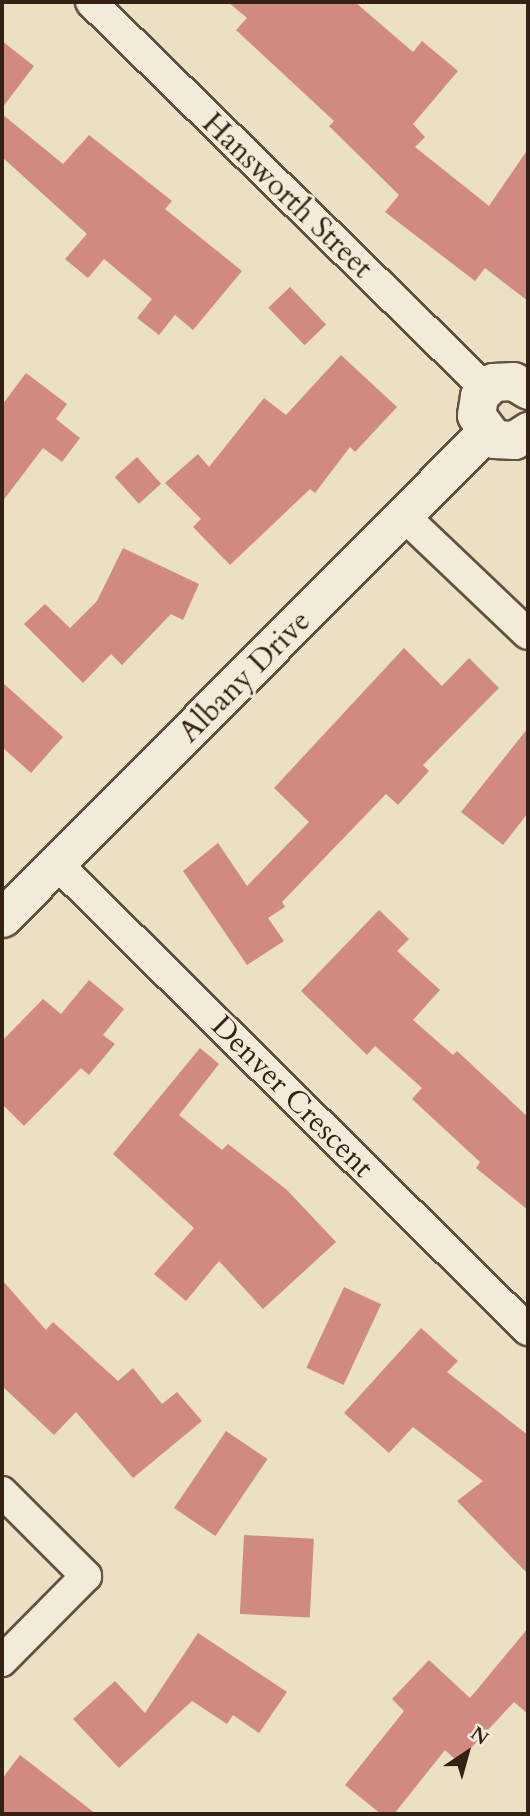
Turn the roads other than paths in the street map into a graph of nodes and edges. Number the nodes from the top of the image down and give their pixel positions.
1 (91, 2) edge
2 (485, 388) junction
3 (528, 390) edge
4 (528, 431) edge
5 (485, 433) junction
6 (406, 518) junction
7 (528, 634) edge
8 (57, 864) junction
9 (2, 918) edge
10 (528, 1330) edge
11 (2, 1492) edge
12 (2, 1661) edge

1 - 2 street, Hansworth Street
2 - 3 street
2 - 5 street
4 - 5 street
5 - 6 street, Albany Drive
6 - 7 street
6 - 8 street, Albany Drive
8 - 9 street, Albany Drive
8 - 10 street, Denver Crescent
11 - 12 street

